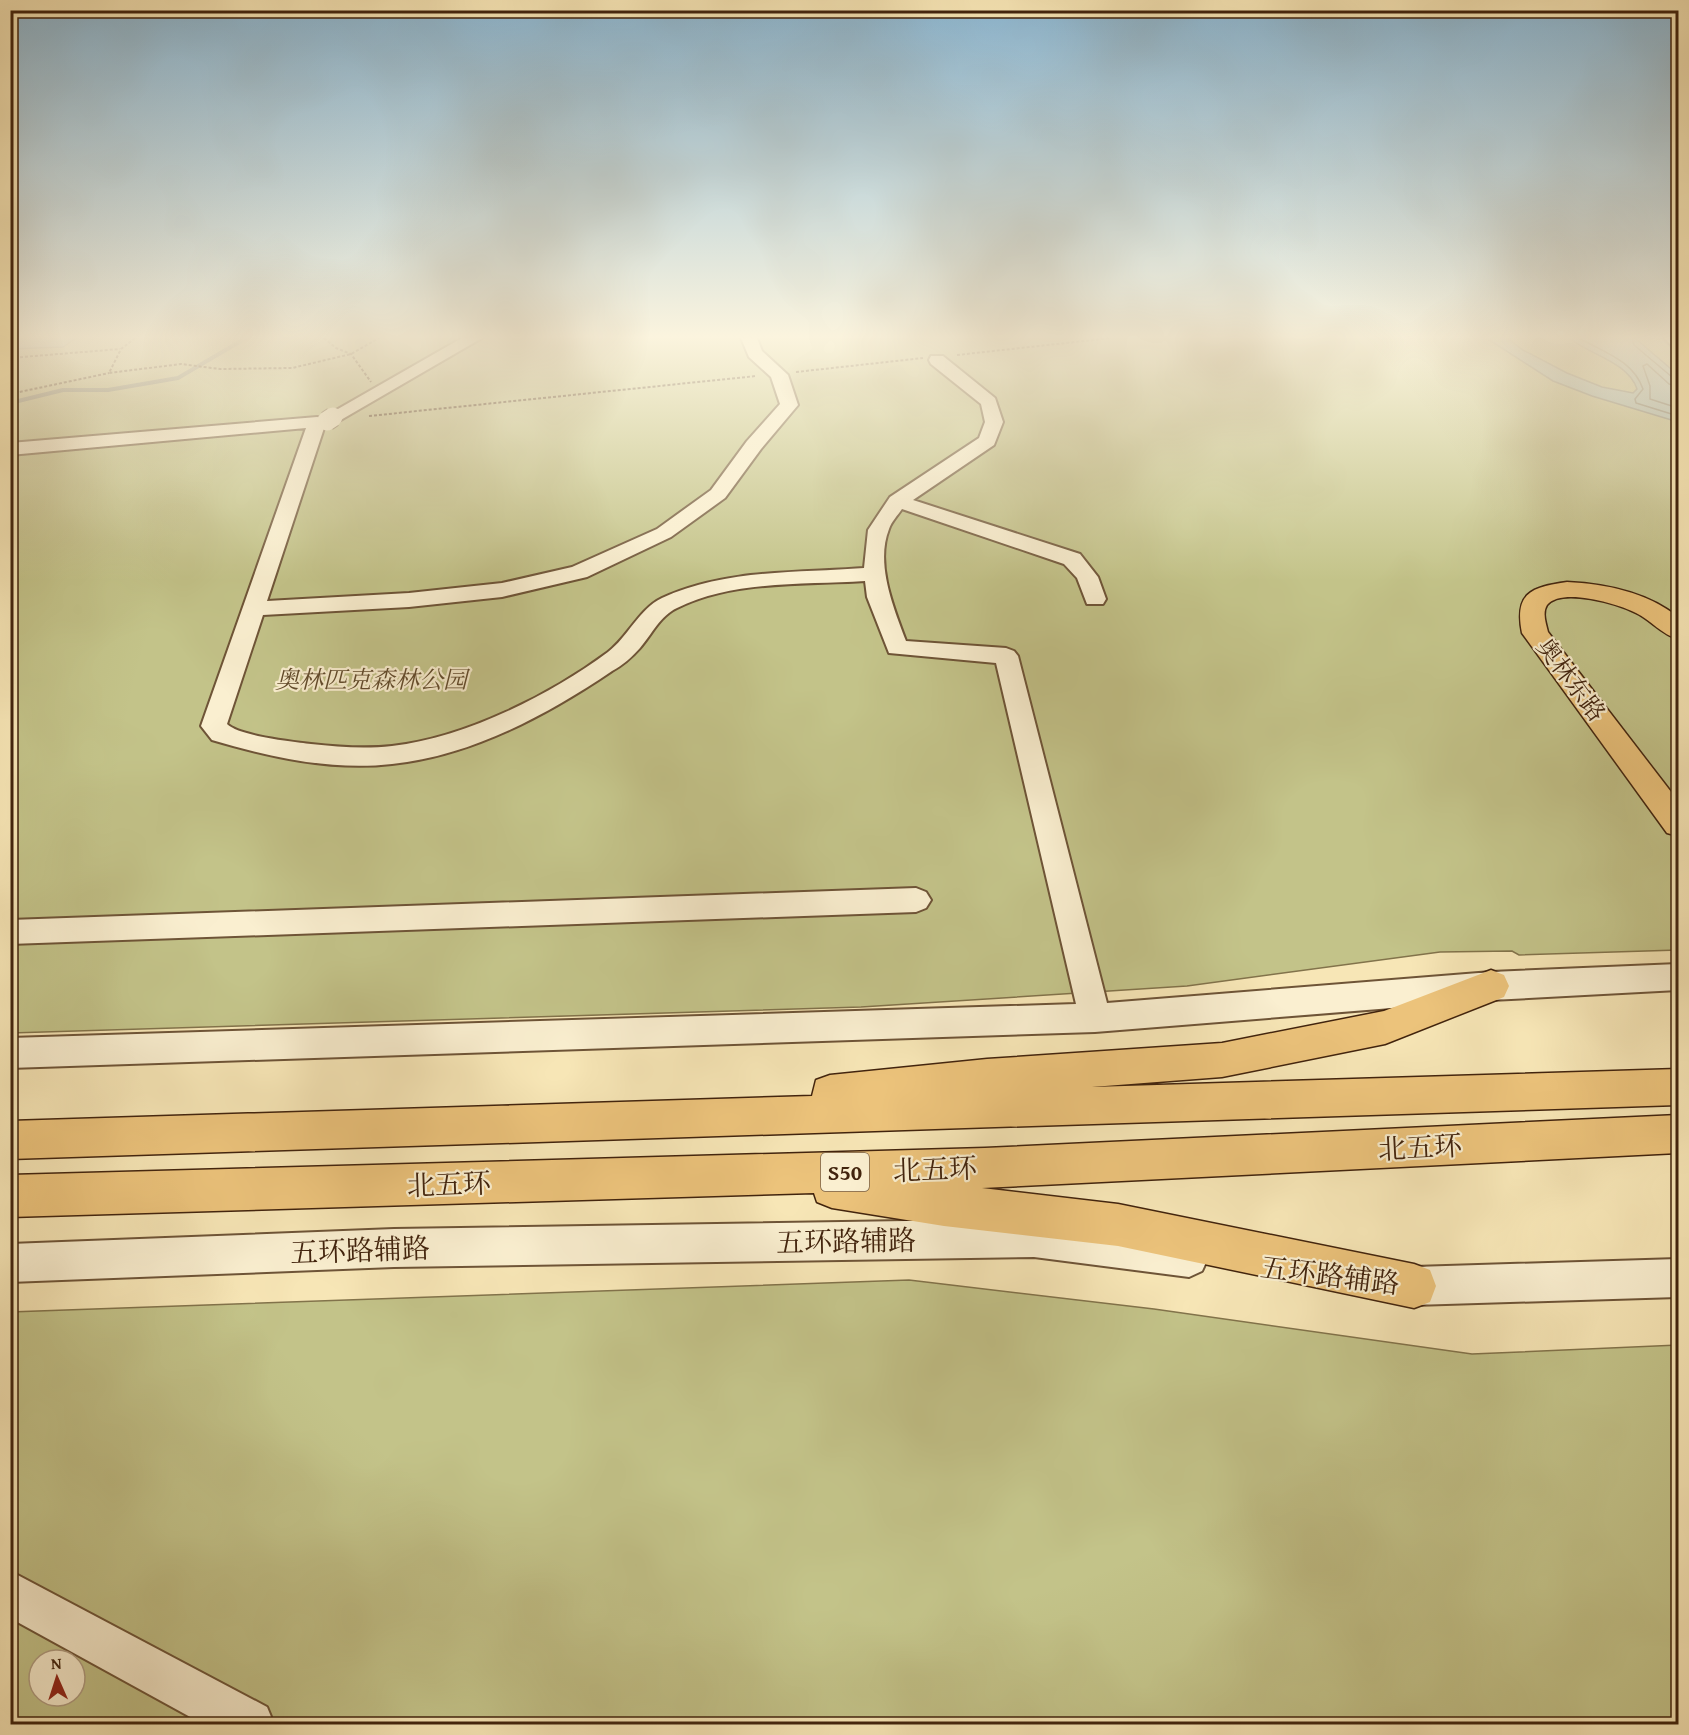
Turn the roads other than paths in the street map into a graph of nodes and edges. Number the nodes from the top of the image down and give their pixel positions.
1 (777, 419) edge
2 (993, 419) edge
3 (326, 420) joint
4 (10, 449) edge
5 (897, 501) junction
6 (875, 574) junction
7 (1095, 599) dead end
8 (254, 609) junction
9 (1678, 631) edge
10 (1678, 824) edge
11 (916, 900) dead end
12 (10, 932) edge
13 (1678, 977) edge
14 (1491, 986) junction
15 (1095, 1018) junction
16 (10, 1053) edge
17 (1678, 1087) edge
18 (575, 1121) junction
19 (1678, 1134) edge
20 (10, 1140) edge
21 (750, 1175) junction
22 (10, 1196) edge
23 (10, 1263) edge
24 (1678, 1278) edge
25 (1414, 1286) junction
26 (10, 1593) edge
27 (250, 1725) edge

1 - 8 street
2 - 5 street
3 - 4 street
3 - 8 street
5 - 6 street
5 - 7 street
6 - 8 street
6 - 15 street
9 - 10 main road, 奥林东路
11 - 12 street
13 - 14 street
14 - 15 street
14 - 18 main road
15 - 16 street
17 - 18 main road, 北五环
18 - 20 main road, 北五环
19 - 21 main road, 北五环 / S50
21 - 22 main road, 北五环 / S50
21 - 25 main road
23 - 25 street, 五环路辅路
24 - 25 street, 五环路辅路
26 - 27 street

